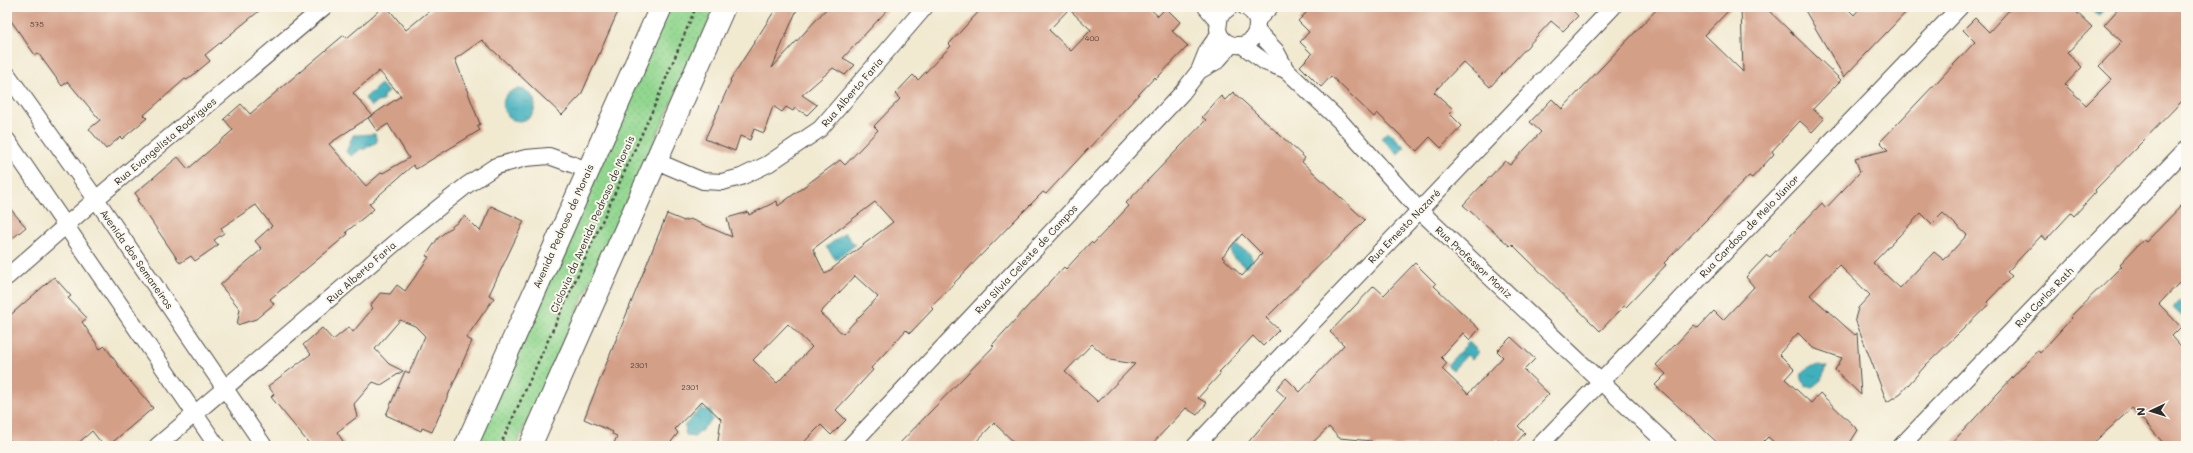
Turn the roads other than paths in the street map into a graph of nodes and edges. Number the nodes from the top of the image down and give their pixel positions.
1 (324, 7) edge
2 (661, 7) edge
3 (724, 7) edge
4 (925, 7) edge
5 (1206, 7) edge
6 (1230, 7) edge
7 (1245, 7) edge
8 (1270, 7) edge
9 (1613, 7) edge
10 (1960, 7) edge
11 (1257, 26) junction
12 (1218, 28) junction
13 (1236, 45) junction
14 (1199, 70) junction
15 (1286, 70) junction
16 (7, 74) edge
17 (7, 140) edge
18 (2186, 149) edge
19 (656, 161) junction
20 (588, 170) junction
21 (96, 199) junction
22 (1419, 210) junction
23 (66, 226) junction
24 (7, 277) edge
25 (1600, 381) junction
26 (226, 388) junction
27 (195, 414) junction
28 (158, 446) edge
29 (217, 446) edge
30 (264, 446) edge
31 (466, 446) edge
32 (530, 446) edge
33 (850, 446) edge
34 (1195, 446) edge
35 (1539, 446) edge
36 (1669, 446) edge
37 (1901, 446) edge

1 - 21 street, Rua Evangelista Rodrigues
2 - 20 highway, Avenida Pedroso de Morais
3 - 19 highway
4 - 19 street, Rua Alberto Faria
5 - 12 street
6 - 12 street, Rua Silvia Celeste de Campos
7 - 11 street, Rua Professor Moniz
8 - 11 street
9 - 22 street, Rua Ernesto Nazaré
10 - 25 street, Rua Cardoso de Melo Júnior
11 - 13 street, Rua Silvia Celeste de Campos
11 - 15 street, Rua Professor Moniz
12 - 13 street, Rua Professor Moniz
12 - 14 street, Rua Silvia Celeste de Campos
13 - 14 street, Rua Silvia Celeste de Campos
13 - 15 street, Rua Professor Moniz
14 - 33 street, Rua Silvia Celeste de Campos
15 - 22 street, Rua Professor Moniz
16 - 21 street, Avenida dos Semaneiros
17 - 23 street
18 - 37 street, Rua Carlos Rath
19 - 32 highway
20 - 26 street, Rua Alberto Faria
20 - 31 highway, Avenida Pedroso de Morais
21 - 23 street, Rua Evangelista Rodrigues
21 - 26 street, Avenida dos Semaneiros
22 - 25 street, Rua Professor Moniz
22 - 34 street, Rua Ernesto Nazaré
23 - 24 street, Rua Evangelista Rodrigues
23 - 27 street
25 - 35 street, Rua Cardoso de Melo Júnior
25 - 36 street, Rua Professor Moniz
26 - 27 street, Rua Alberto Faria
26 - 30 street, Avenida dos Semaneiros
27 - 28 street, Rua Alberto Faria
27 - 29 street

